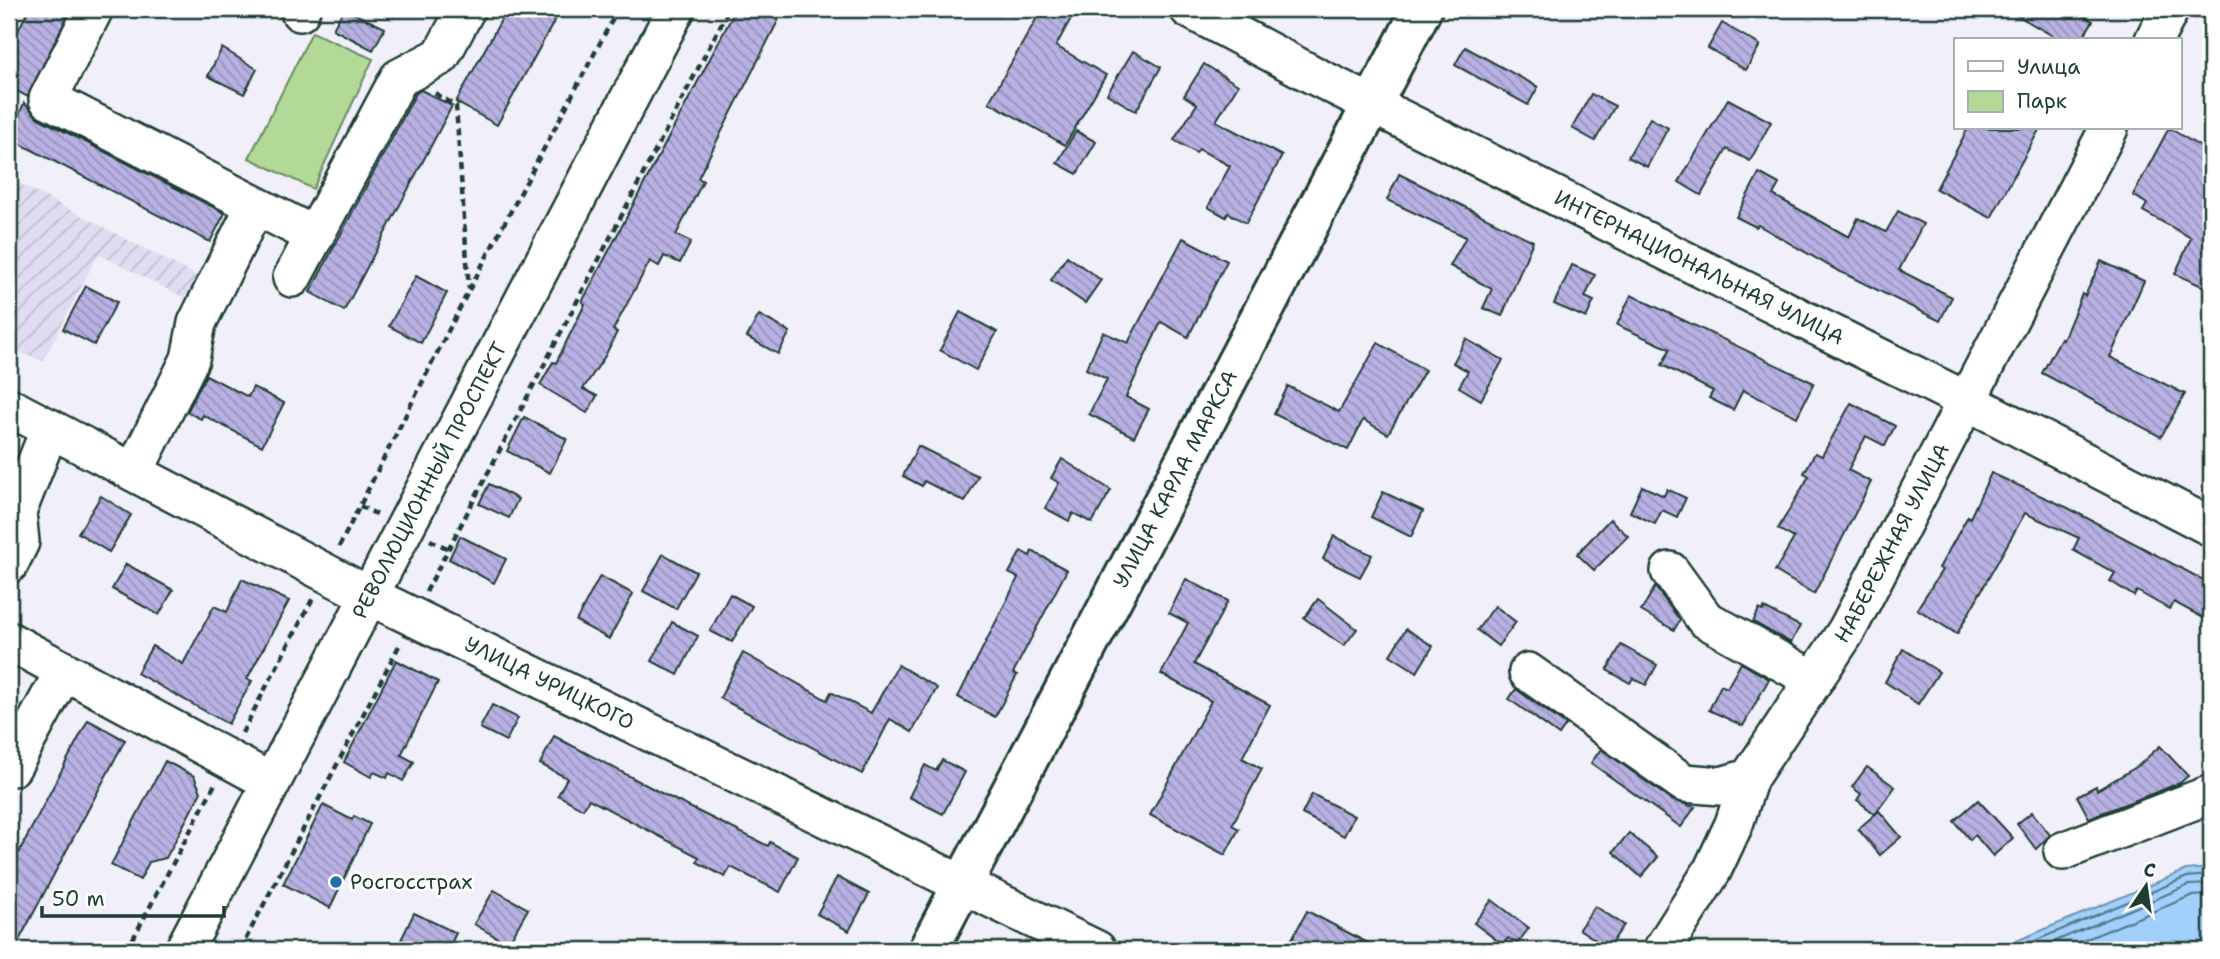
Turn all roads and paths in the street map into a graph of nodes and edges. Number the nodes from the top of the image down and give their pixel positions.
1 (94, 9) edge
2 (466, 9) edge
3 (618, 9) edge
4 (676, 9) edge
5 (729, 9) edge
6 (1189, 9) edge
7 (1422, 9) edge
8 (2170, 9) edge
9 (2155, 38) edge
10 (1373, 103) junction
11 (456, 106) dead end
12 (2108, 130) edge
13 (255, 206) junction
14 (315, 236) junction
15 (292, 278) dead end
16 (469, 290) junction
17 (1967, 401) junction
18 (9, 407) edge
19 (50, 428) junction
20 (134, 472) junction
21 (2211, 527) edge
22 (9, 564) edge
23 (1670, 571) dead end
24 (327, 573) junction
25 (368, 595) junction
26 (310, 606) dead end
27 (413, 617) junction
28 (9, 641) edge
29 (65, 671) junction
30 (1528, 672) dead end
31 (1814, 680) junction
32 (9, 766) edge
33 (1749, 778) junction
34 (271, 782) junction
35 (2211, 794) edge
36 (2063, 851) dead end
37 (962, 884) junction
38 (184, 950) edge
39 (240, 950) edge
40 (928, 950) edge
41 (1097, 950) edge
42 (1662, 950) edge

1 - 13 street
2 - 14 street
3 - 16 path
4 - 25 street, РЕВОЛЮЦИОННЫЙ ПРОСПЕКТ
5 - 27 path
6 - 10 street, ИНТЕРНАЦИОНАЛЬНАЯ УЛИЦА
7 - 10 main road, УЛИЦА КАРЛА МАРКСА
8 - 9 street
10 - 17 street, ИНТЕРНАЦИОНАЛЬНАЯ УЛИЦА
10 - 37 main road, УЛИЦА КАРЛА МАРКСА
11 - 16 path
12 - 17 street, НАБЕРЕЖНАЯ УЛИЦА
13 - 14 street
13 - 20 street
14 - 15 street
16 - 24 path
17 - 21 street, ИНТЕРНАЦИОНАЛЬНАЯ УЛИЦА
17 - 31 street, НАБЕРЕЖНАЯ УЛИЦА
18 - 19 street, УЛИЦА УРИЦКОГО
19 - 20 street, УЛИЦА УРИЦКОГО
19 - 22 street
20 - 24 street, УЛИЦА УРИЦКОГО
23 - 31 street
24 - 25 street, УЛИЦА УРИЦКОГО
24 - 26 path
25 - 27 street, УЛИЦА УРИЦКОГО
25 - 34 street, РЕВОЛЮЦИОННЫЙ ПРОСПЕКТ
27 - 37 street, УЛИЦА УРИЦКОГО
27 - 39 path
28 - 29 street
29 - 32 street
29 - 34 street
30 - 33 street
31 - 33 street, НАБЕРЕЖНАЯ УЛИЦА
33 - 42 street, НАБЕРЕЖНАЯ УЛИЦА
34 - 38 street, РЕВОЛЮЦИОННЫЙ ПРОСПЕКТ
35 - 36 street
37 - 40 main road, УЛИЦА КАРЛА МАРКСА
37 - 41 street, УЛИЦА УРИЦКОГО

